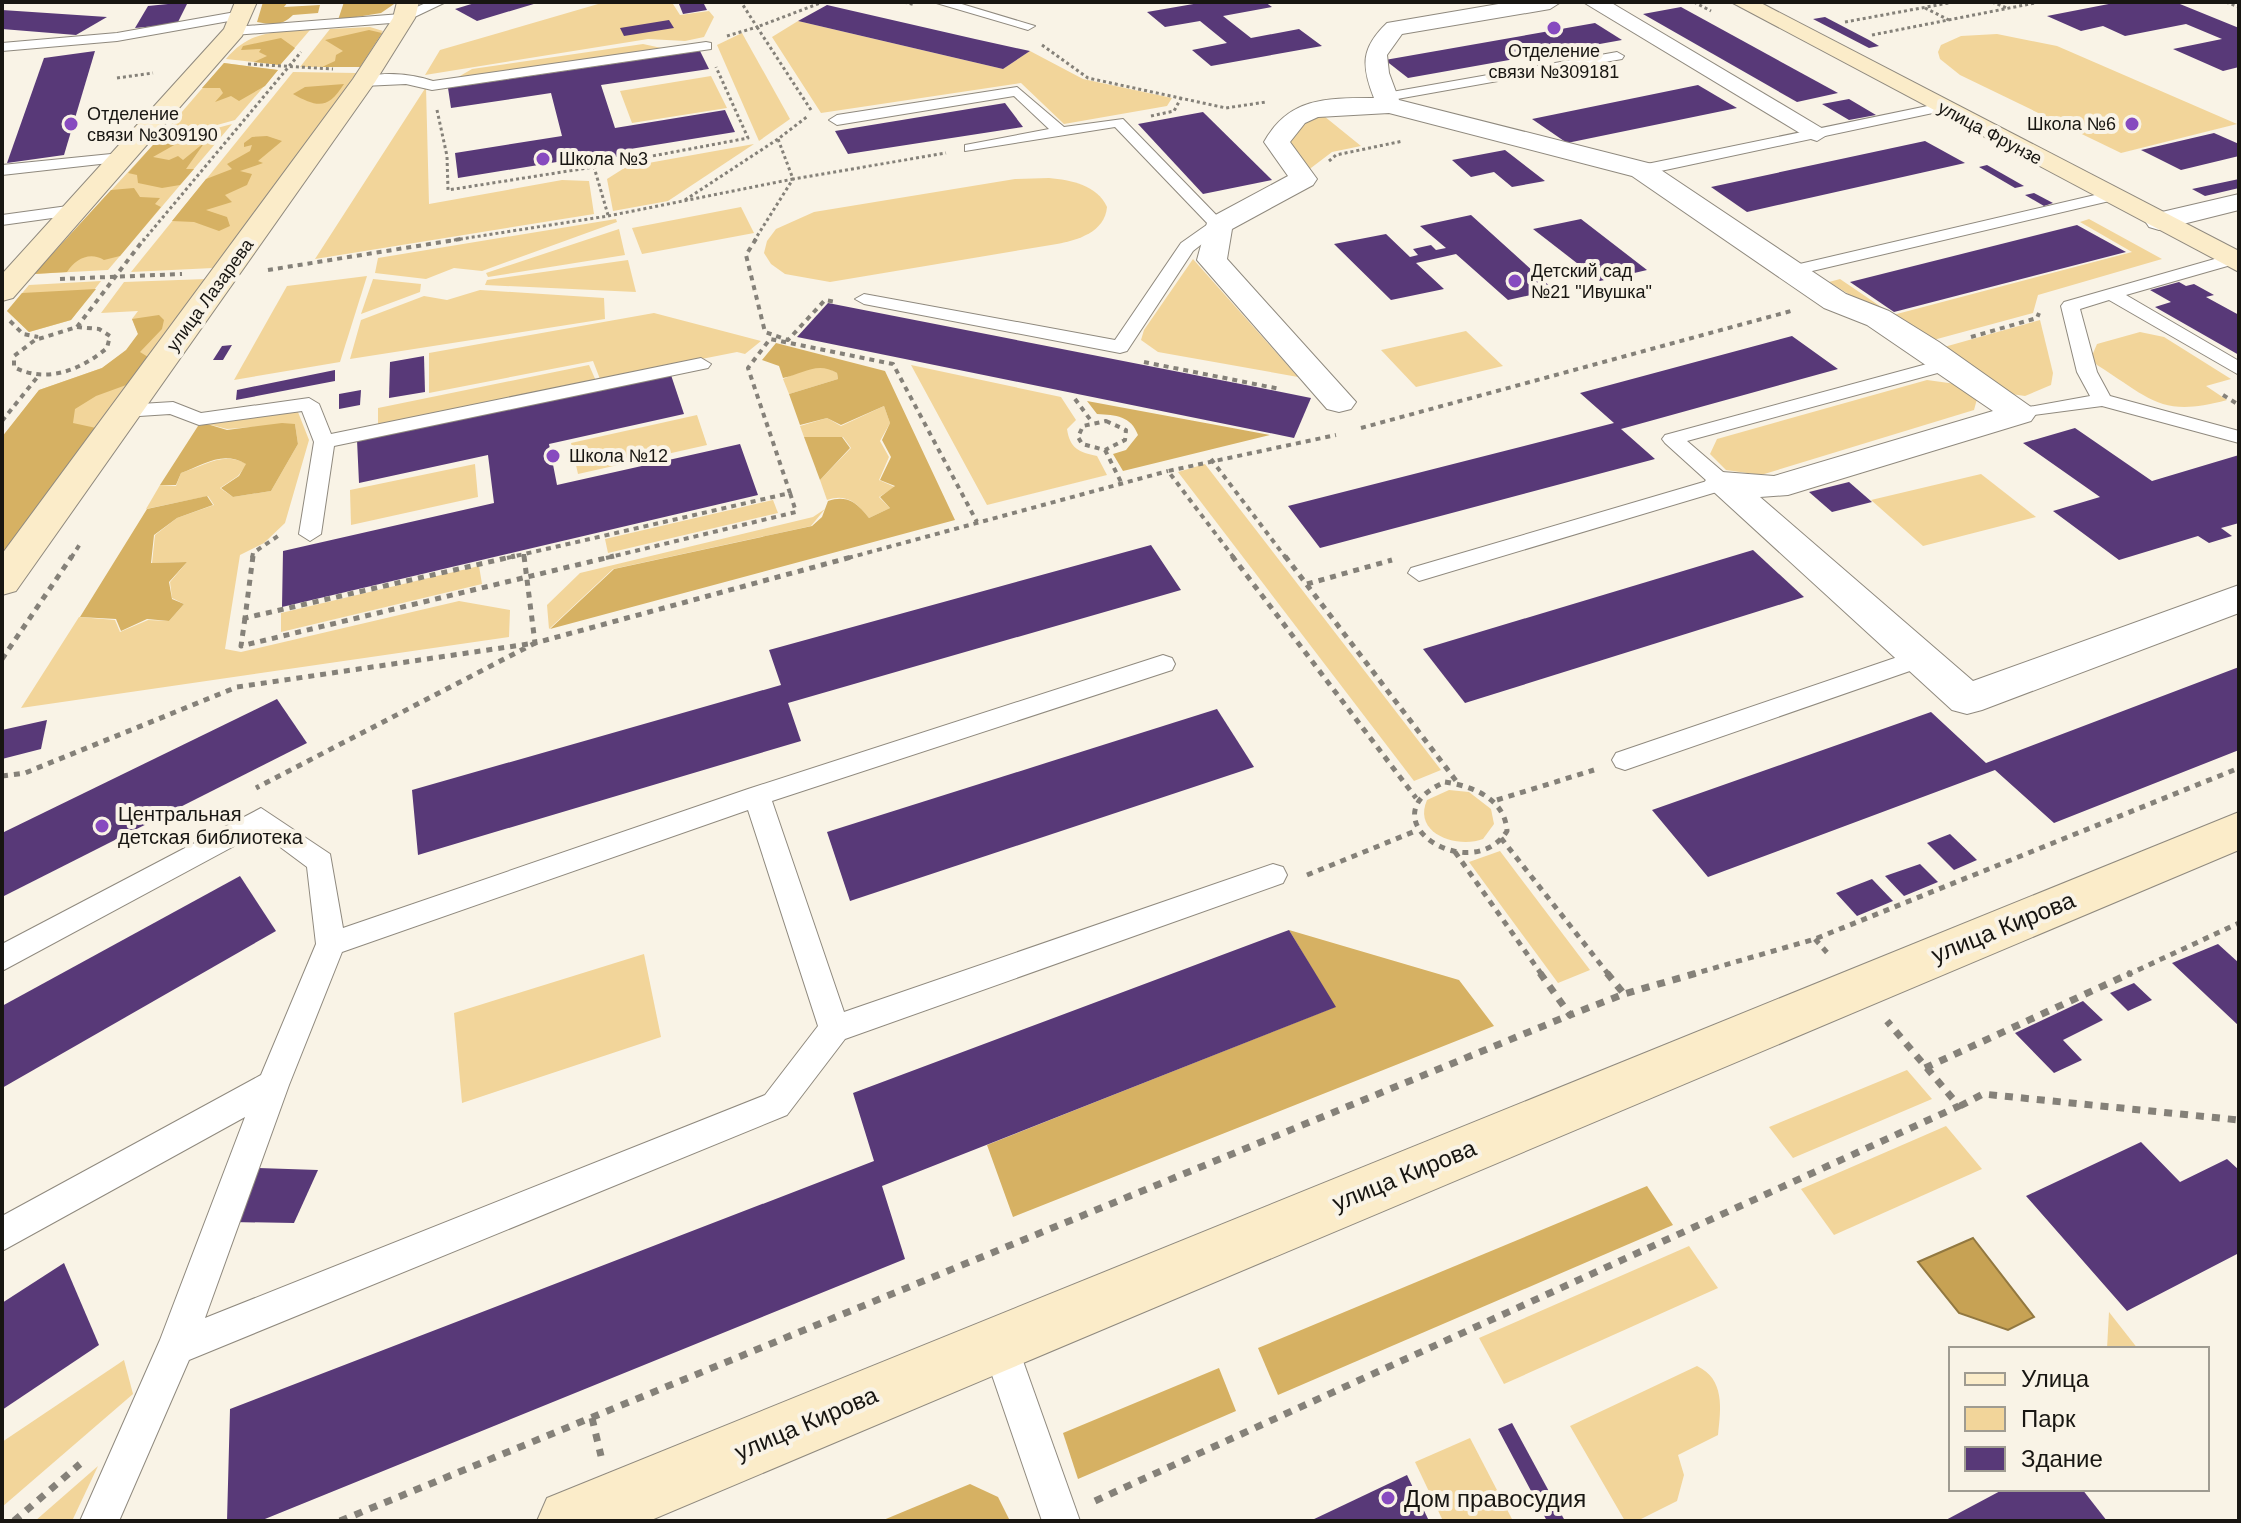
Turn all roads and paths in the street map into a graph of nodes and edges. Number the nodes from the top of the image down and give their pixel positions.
1 (439, 2) edge
2 (741, 2) edge
3 (823, 2) edge
4 (904, 2) edge
5 (940, 2) edge
6 (1550, 2) edge
7 (1594, 2) edge
8 (1742, 2) edge
9 (1954, 2) edge
10 (1992, 2) edge
11 (2023, 2) edge
12 (2040, 2) edge
13 (2226, 2) edge
14 (2028, 4) junction
15 (918, 6) dead end
16 (2239, 7) edge
17 (1924, 8) junction
18 (2008, 9) junction
19 (406, 10) edge
20 (240, 16) edge
21 (1950, 20) junction
22 (1837, 24) dead end
23 (324, 25) junction
24 (757, 27) junction
25 (1030, 32) joint
26 (1862, 37) dead end
27 (706, 46) junction
28 (5, 48) edge
29 (1617, 56) dead end
30 (209, 59) junction
31 (2, 66) edge
32 (288, 69) junction
33 (157, 73) dead end
34 (367, 76) junction
35 (117, 78) dead end
36 (432, 86) junction
37 (1181, 98) junction
38 (1272, 101) dead end
39 (1388, 101) junction
40 (1942, 107) junction
41 (1174, 111) dead end
42 (837, 120) dead end
43 (1061, 132) junction
44 (1817, 133) junction
45 (778, 139) junction
46 (1407, 141) dead end
47 (970, 148) joint
48 (121, 158) junction
49 (1325, 166) dead end
50 (594, 167) junction
51 (2, 170) edge
52 (1642, 170) junction
53 (793, 179) junction
54 (2112, 196) junction
55 (682, 201) junction
56 (2239, 202) edge
57 (75, 210) junction
58 (608, 216) junction
59 (2, 220) edge
60 (2159, 221) junction
61 (1218, 225) junction
62 (2235, 261) edge
63 (227, 271) junction
64 (1791, 271) junction
65 (113, 277) junction
66 (58, 279) dead end
67 (2, 292) edge
68 (2111, 294) junction
69 (864, 299) dead end
70 (1802, 308) dead end
71 (2, 313) edge
72 (77, 327) junction
73 (39, 337) junction
74 (1139, 360) dead end
75 (701, 364) dead end
76 (1949, 364) junction
77 (2239, 369) edge
78 (39, 375) junction
79 (1075, 399) dead end
80 (2102, 400) junction
81 (1339, 402) joint
82 (124, 411) junction
83 (2019, 414) junction
84 (2, 421) edge
85 (1092, 422) junction
86 (2239, 437) edge
87 (324, 442) junction
88 (1105, 450) junction
89 (1211, 459) junction
90 (1168, 471) junction
91 (1121, 482) junction
92 (1722, 483) junction
93 (790, 493) junction
94 (977, 522) junction
95 (286, 530) dead end
96 (310, 534) dead end
97 (524, 554) junction
98 (1419, 573) dead end
99 (524, 578) junction
100 (2, 582) edge
101 (2239, 598) edge
102 (245, 618) junction
103 (535, 643) junction
104 (1921, 658) junction
105 (1163, 664) dead end
106 (1625, 760) joint
107 (2239, 768) edge
108 (2, 776) edge
109 (1457, 782) junction
110 (249, 791) dead end
111 (757, 796) junction
112 (1416, 798) junction
113 (1496, 801) junction
114 (1418, 830) junction
115 (2239, 830) edge
116 (1501, 838) junction
117 (1455, 852) junction
118 (1273, 875) joint
119 (2239, 923) edge
120 (331, 944) junction
121 (2, 958) edge
122 (1624, 994) junction
123 (1570, 1015) junction
124 (834, 1029) junction
125 (273, 1085) junction
126 (1959, 1106) junction
127 (2239, 1120) edge
128 (2, 1234) edge
129 (999, 1343) junction
130 (176, 1347) junction
131 (1060, 1519) edge
132 (99, 1521) edge
133 (340, 1521) edge
134 (570, 1521) edge

1 - 19 lane
2 - 24 path
3 - 24 path
4 - 15 path
5 - 25 lane
6 - 39 street
7 - 44 street
8 - 40 main road, улица Фрунзе
9 - 17 path
10 - 18 path
11 - 14 path
12 - 14 path
13 - 16 path
14 - 18 path
17 - 21 path
17 - 22 path
18 - 21 path
19 - 23 lane
19 - 34 main road, улица Лазарева
20 - 23 lane
20 - 28 lane
20 - 30 main road
21 - 26 path
23 - 32 path
24 - 27 path
24 - 45 path
25 - 37 path
27 - 36 lane
27 - 50 path
28 - 31 lane
29 - 39 lane
30 - 32 path
30 - 48 main road
32 - 34 path
32 - 65 path
33 - 35 path
34 - 36 lane
34 - 63 main road, улица Лазарева
36 - 50 path
37 - 38 path
37 - 41 path
39 - 52 street
39 - 61 street
40 - 44 lane
40 - 54 main road, улица Фрунзе
42 - 43 lane
43 - 47 lane
43 - 61 lane
44 - 52 lane
45 - 53 path
45 - 55 path
46 - 49 path
47 - 53 path
48 - 51 lane
48 - 57 main road
50 - 58 path
52 - 64 street
53 - 55 path
54 - 60 main road, улица Фрунзе
54 - 64 lane
55 - 58 path
56 - 60 street
57 - 59 lane
57 - 67 main road
58 - 63 path
60 - 62 main road, улица Фрунзе
61 - 69 lane
61 - 81 street
62 - 68 lane
63 - 65 path
63 - 82 main road, улица Лазарева
64 - 76 street
65 - 66 path
65 - 72 path
68 - 77 lane
68 - 80 lane
70 - 89 path
71 - 73 path
72 - 73 path
72 - 78 path
73 - 78 path
74 - 81 path
75 - 87 lane
76 - 83 street
76 - 92 lane
78 - 84 path
79 - 85 path
80 - 83 lane
80 - 86 lane
82 - 87 lane
82 - 100 main road, улица Лазарева
83 - 92 street
85 - 88 path
85 - 88 path
87 - 96 lane
88 - 91 path
89 - 90 path
89 - 109 path
90 - 91 path
90 - 112 path
91 - 94 path
92 - 98 lane
92 - 104 street
93 - 94 path
93 - 97 path
93 - 99 path
94 - 103 path
95 - 102 path
97 - 99 path
97 - 102 path
99 - 102 path
99 - 103 path
101 - 104 street
103 - 108 path
103 - 110 path
104 - 106 lane
105 - 111 lane
106 - 113 path
107 - 122 path
109 - 112 path
109 - 113 path
111 - 120 lane
111 - 124 lane
112 - 114 path
113 - 116 path
114 - 117 path
114 - 118 path
115 - 129 main road, улица Кирова
116 - 117 path
116 - 122 path
117 - 123 path
118 - 124 lane
119 - 126 path
120 - 121 lane
120 - 125 lane
122 - 123 path
123 - 133 path
124 - 130 lane
125 - 128 lane
125 - 130 lane
126 - 127 path
126 - 131 path
129 - 131 lane
129 - 134 main road, улица Кирова
130 - 132 lane

